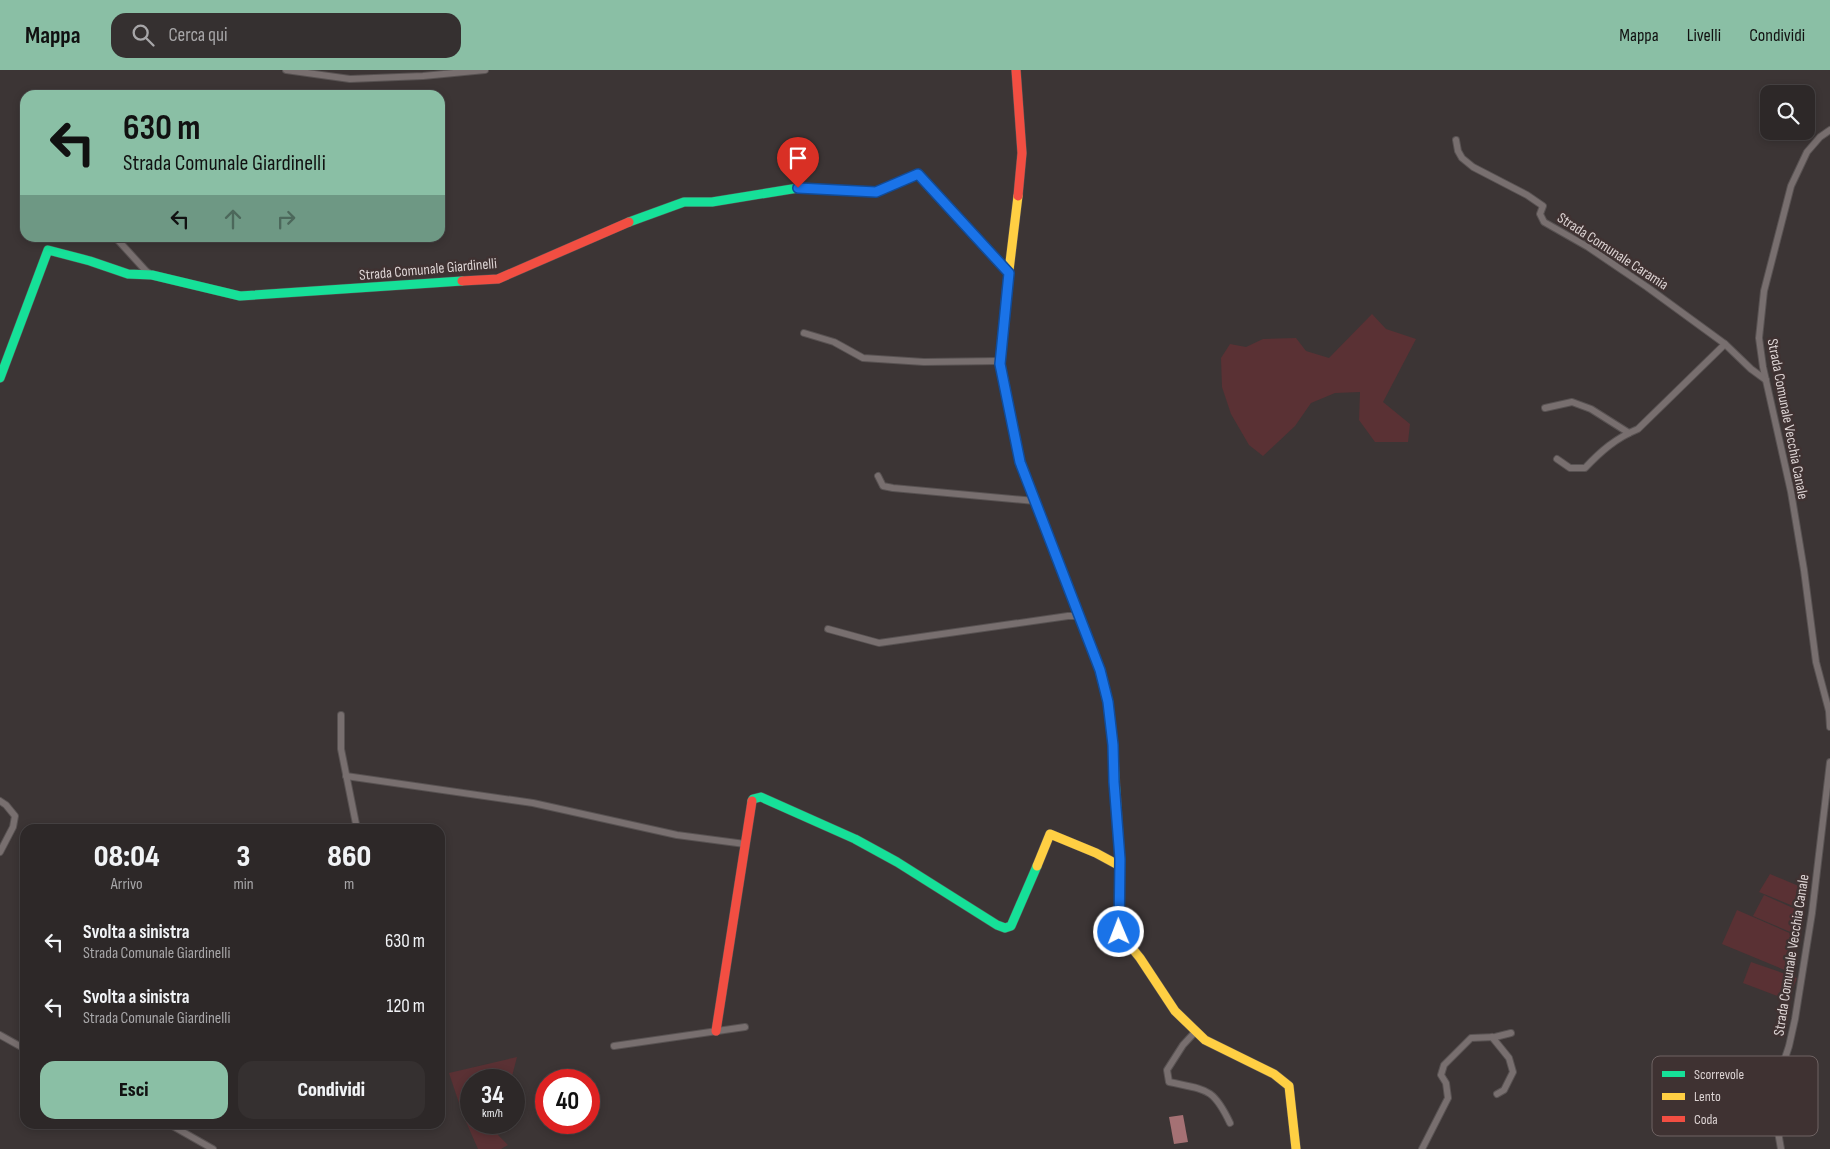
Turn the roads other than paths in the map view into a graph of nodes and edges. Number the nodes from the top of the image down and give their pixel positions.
1 (286, 70) edge
2 (485, 70) edge
3 (1016, 70) edge
4 (1830, 130) edge
5 (1456, 140) dead end
6 (120, 242) edge
7 (1009, 273) junction
8 (152, 275) junction
9 (804, 333) dead end
10 (1725, 344) junction
11 (1000, 361) junction
12 (0, 378) edge
13 (1766, 380) junction
14 (1545, 408) dead end
15 (1629, 433) junction
16 (1557, 459) dead end
17 (878, 476) dead end
18 (1035, 501) junction
19 (1078, 616) junction
20 (828, 628) dead end
21 (341, 715) dead end
22 (1830, 727) edge
23 (1830, 762) edge
24 (346, 776) junction
25 (0, 801) edge
26 (356, 824) edge
27 (745, 844) junction
28 (0, 852) edge
29 (1120, 866) junction
30 (745, 1027) dead end
31 (1196, 1030) junction
32 (716, 1031) junction
33 (1511, 1033) dead end
34 (0, 1035) edge
35 (1492, 1037) junction
36 (20, 1046) edge
37 (614, 1046) dead end
38 (1786, 1056) edge
39 (1497, 1094) dead end
40 (1230, 1123) dead end
41 (178, 1129) edge
42 (1779, 1136) edge
43 (213, 1149) edge
44 (1296, 1149) edge
45 (1422, 1149) edge
46 (1781, 1149) edge

1 - 2 street
3 - 7 street
4 - 13 street, Strada Comunale Vecchia Canale
5 - 10 street, Strada Comunale Caramia
6 - 8 street
7 - 8 street, Strada Comunale Giardinelli
7 - 11 street
8 - 12 street, Strada Comunale Giardinelli
9 - 11 street
10 - 13 street, Strada Comunale Caramia
10 - 15 street
11 - 18 street
13 - 22 street, Strada Comunale Vecchia Canale
14 - 15 street
15 - 16 street
17 - 18 street
18 - 19 street
19 - 20 street
19 - 29 street
21 - 24 street
23 - 38 street, Strada Comunale Vecchia Canale
24 - 26 street
24 - 27 street
25 - 28 street
27 - 29 street
27 - 32 street
29 - 31 street
30 - 32 street
31 - 40 street
31 - 44 street
32 - 37 street
33 - 35 street
34 - 36 street
35 - 39 street
35 - 45 street
41 - 43 street
42 - 46 street, Strada Comunale Vecchia Canale

